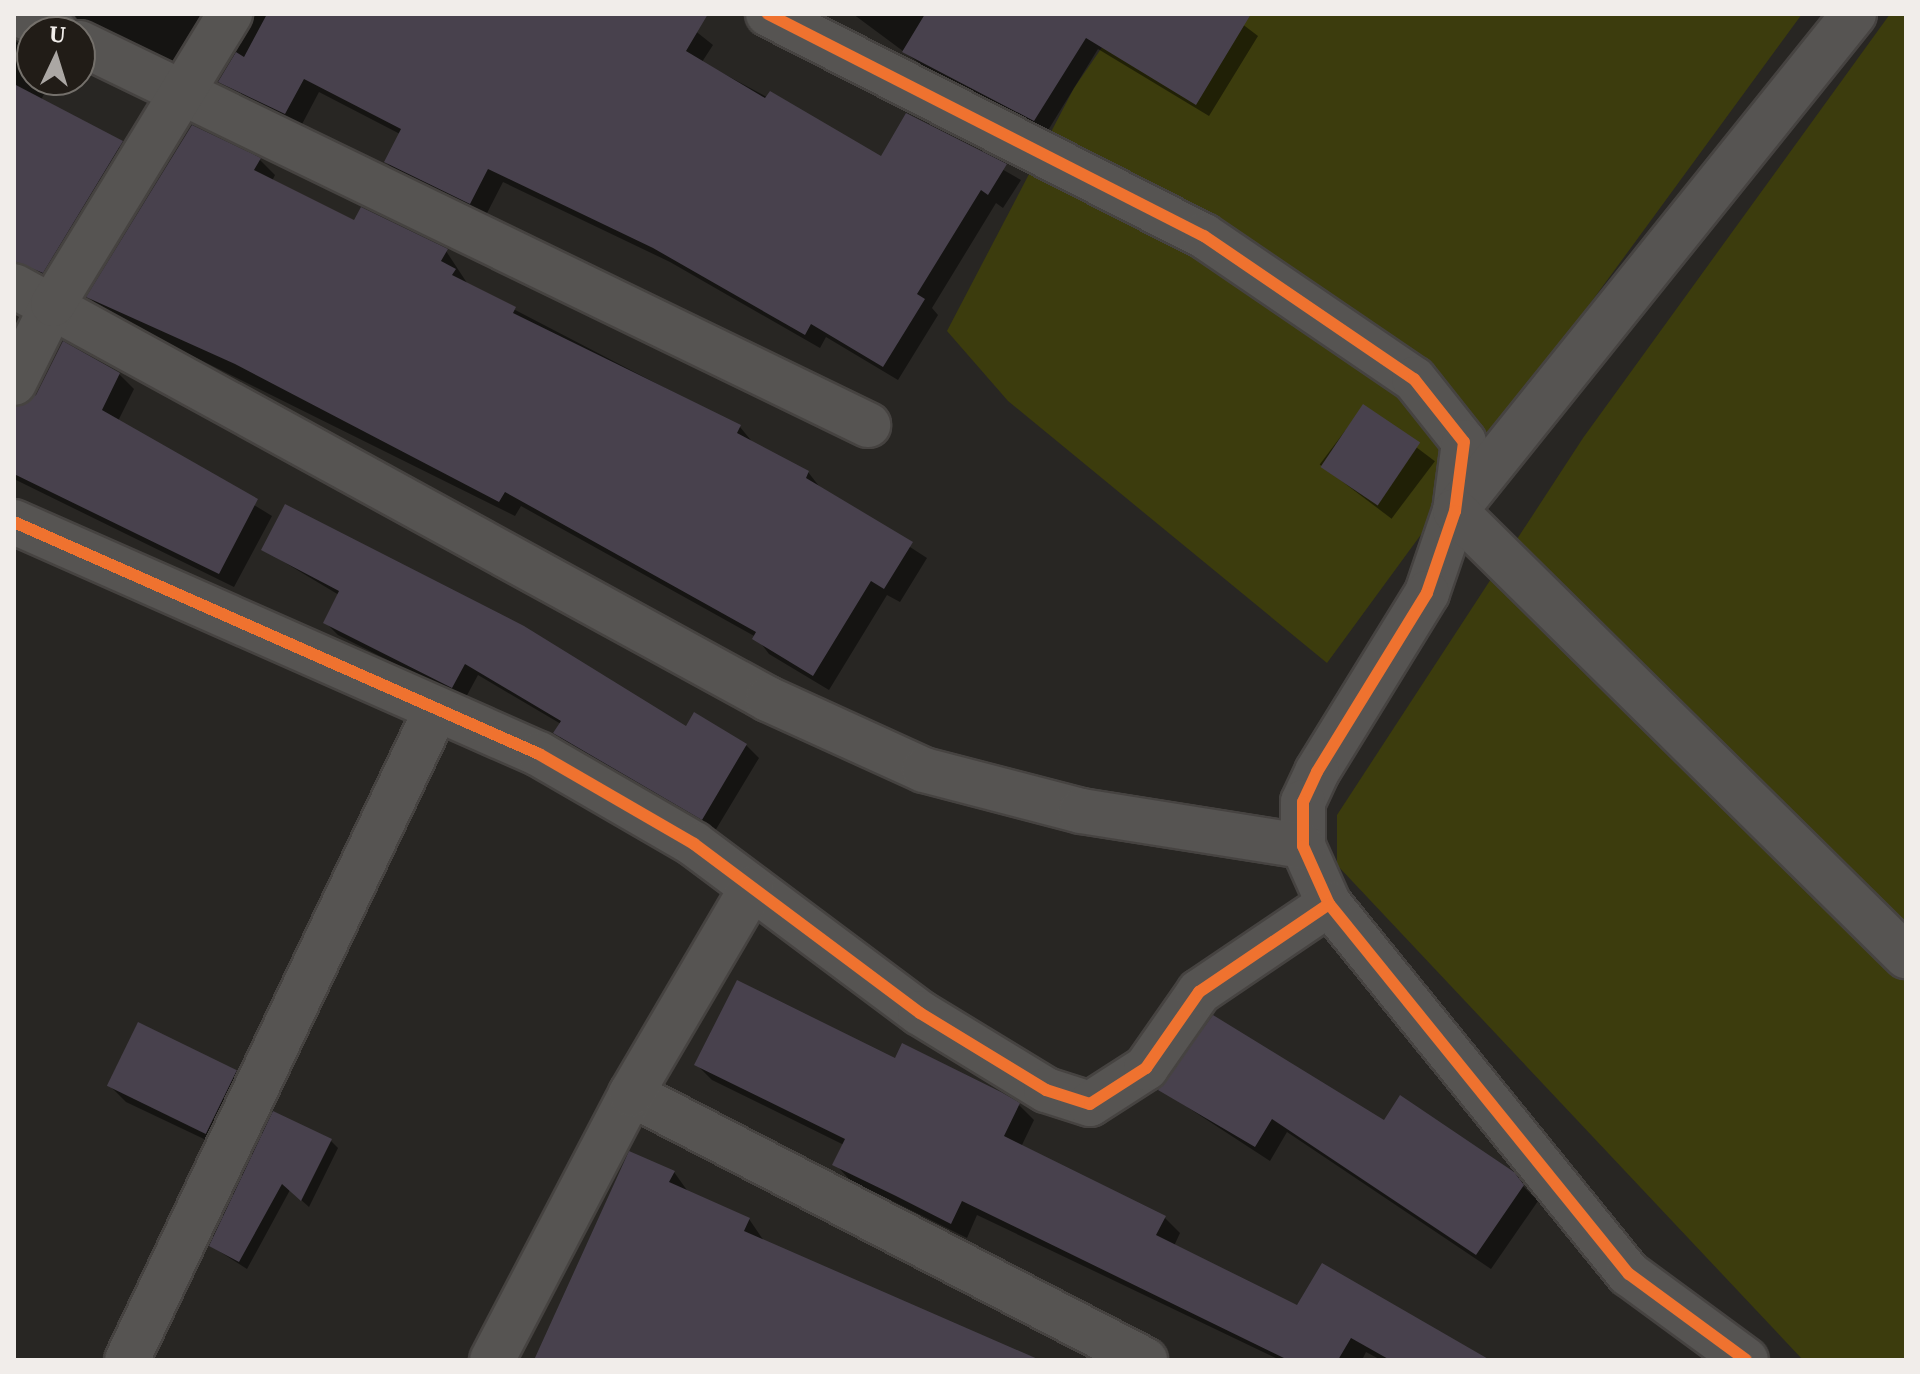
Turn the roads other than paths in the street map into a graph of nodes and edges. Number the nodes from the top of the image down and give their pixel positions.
1 (230, 14) edge
2 (768, 14) edge
3 (1854, 14) edge
4 (96, 51) edge
5 (182, 93) junction
6 (14, 286) edge
7 (53, 304) junction
8 (14, 383) edge
9 (868, 425) dead end
10 (1455, 511) junction
11 (14, 522) edge
12 (436, 710) junction
13 (1303, 846) junction
14 (752, 888) junction
15 (1329, 904) junction
16 (1906, 956) edge
17 (631, 1094) junction
18 (494, 1359) edge
19 (1742, 1359) edge
20 (127, 1360) edge
21 (1145, 1360) edge

1 - 5 street
2 - 10 street
3 - 10 street
4 - 5 street
5 - 7 street
5 - 9 street
6 - 7 street
7 - 8 street
7 - 13 street
10 - 13 street
10 - 16 street
11 - 12 street
12 - 14 street
12 - 20 street
13 - 15 street
14 - 15 street
14 - 17 street
15 - 19 street
17 - 18 street
17 - 21 street

